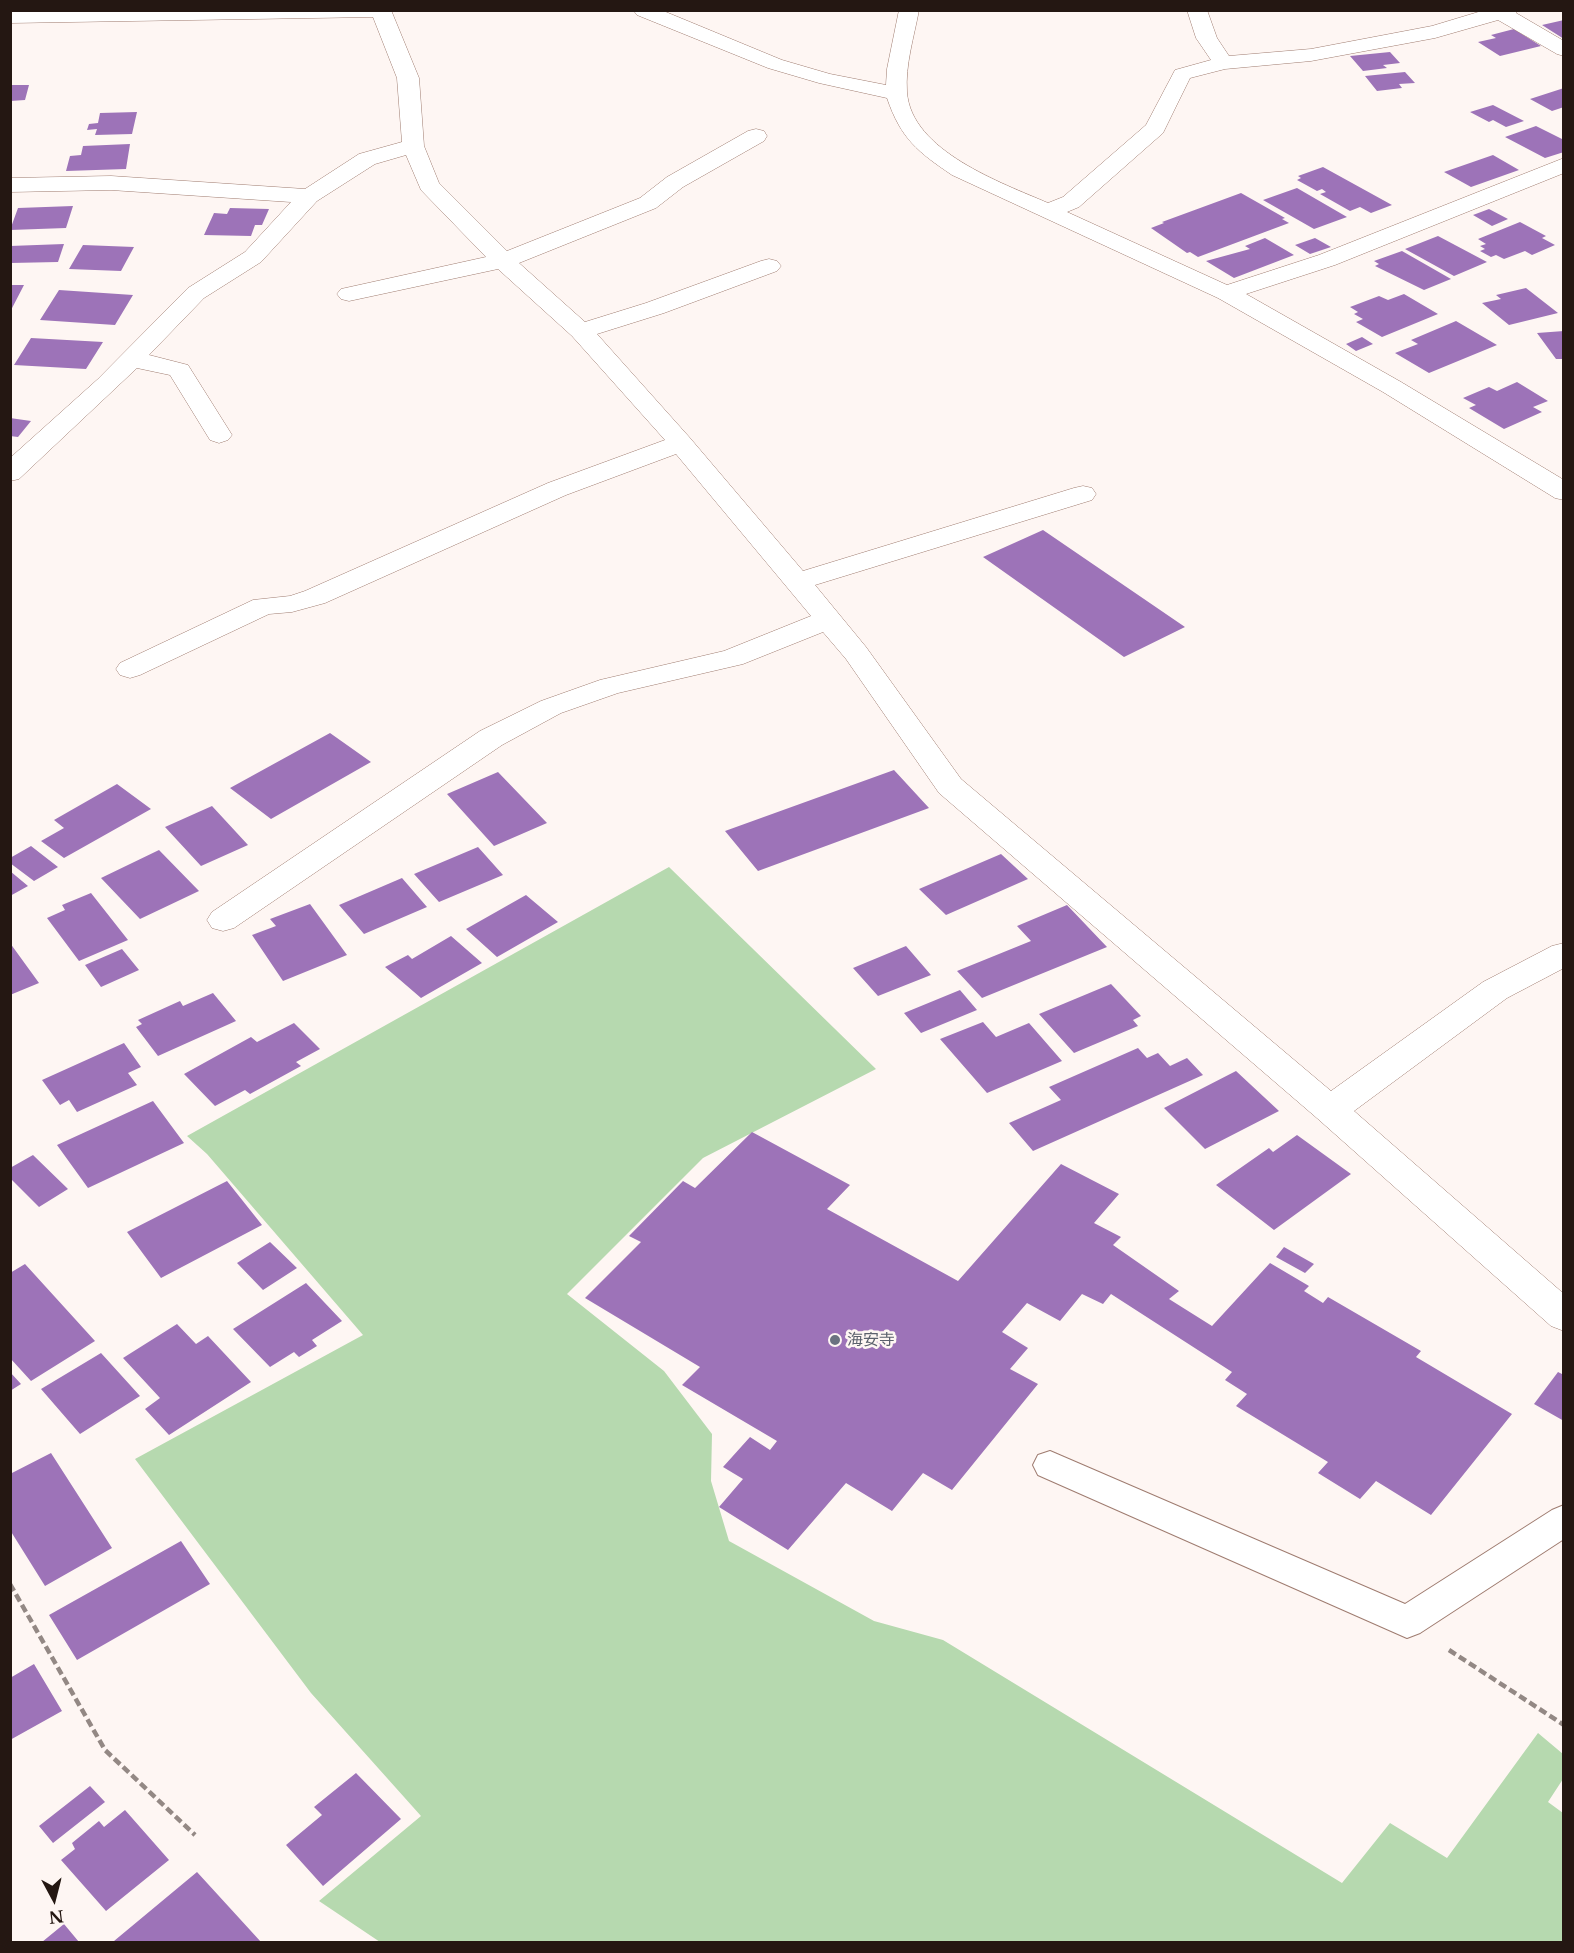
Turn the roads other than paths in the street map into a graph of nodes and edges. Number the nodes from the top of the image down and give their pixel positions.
1 (909, 10) edge
2 (1197, 10) edge
3 (380, 11) edge
4 (644, 11) edge
5 (1505, 12) edge
6 (10, 17) edge
7 (1563, 50) edge
8 (1224, 63) junction
9 (896, 94) junction
10 (756, 136) dead end
11 (413, 146) junction
12 (1563, 165) edge
13 (10, 185) edge
14 (309, 196) junction
15 (1049, 211) junction
16 (503, 261) junction
17 (769, 266) dead end
18 (1226, 293) junction
19 (349, 294) dead end
20 (581, 331) junction
21 (132, 359) junction
22 (219, 435) dead end
23 (681, 443) junction
24 (10, 473) edge
25 (1563, 492) edge
26 (1083, 494) dead end
27 (798, 582) junction
28 (829, 619) junction
29 (130, 669) dead end
30 (223, 920) dead end
31 (1563, 954) edge
32 (1330, 1110) junction
33 (1563, 1316) edge
34 (1050, 1465) dead end
35 (1563, 1520) edge

1 - 9 street
2 - 8 street
3 - 6 street
3 - 11 street
4 - 9 street
5 - 7 street
5 - 8 street
8 - 15 street
9 - 15 street
10 - 16 street
11 - 14 street
11 - 16 street
12 - 18 street
13 - 14 street
14 - 21 street
15 - 18 street
16 - 19 street
16 - 20 street
17 - 20 street
18 - 25 street
20 - 23 street
21 - 22 street
21 - 24 street
23 - 27 street
23 - 29 street
26 - 27 street
27 - 28 street
28 - 30 street
28 - 32 street
31 - 32 street
32 - 33 street
34 - 35 lane

